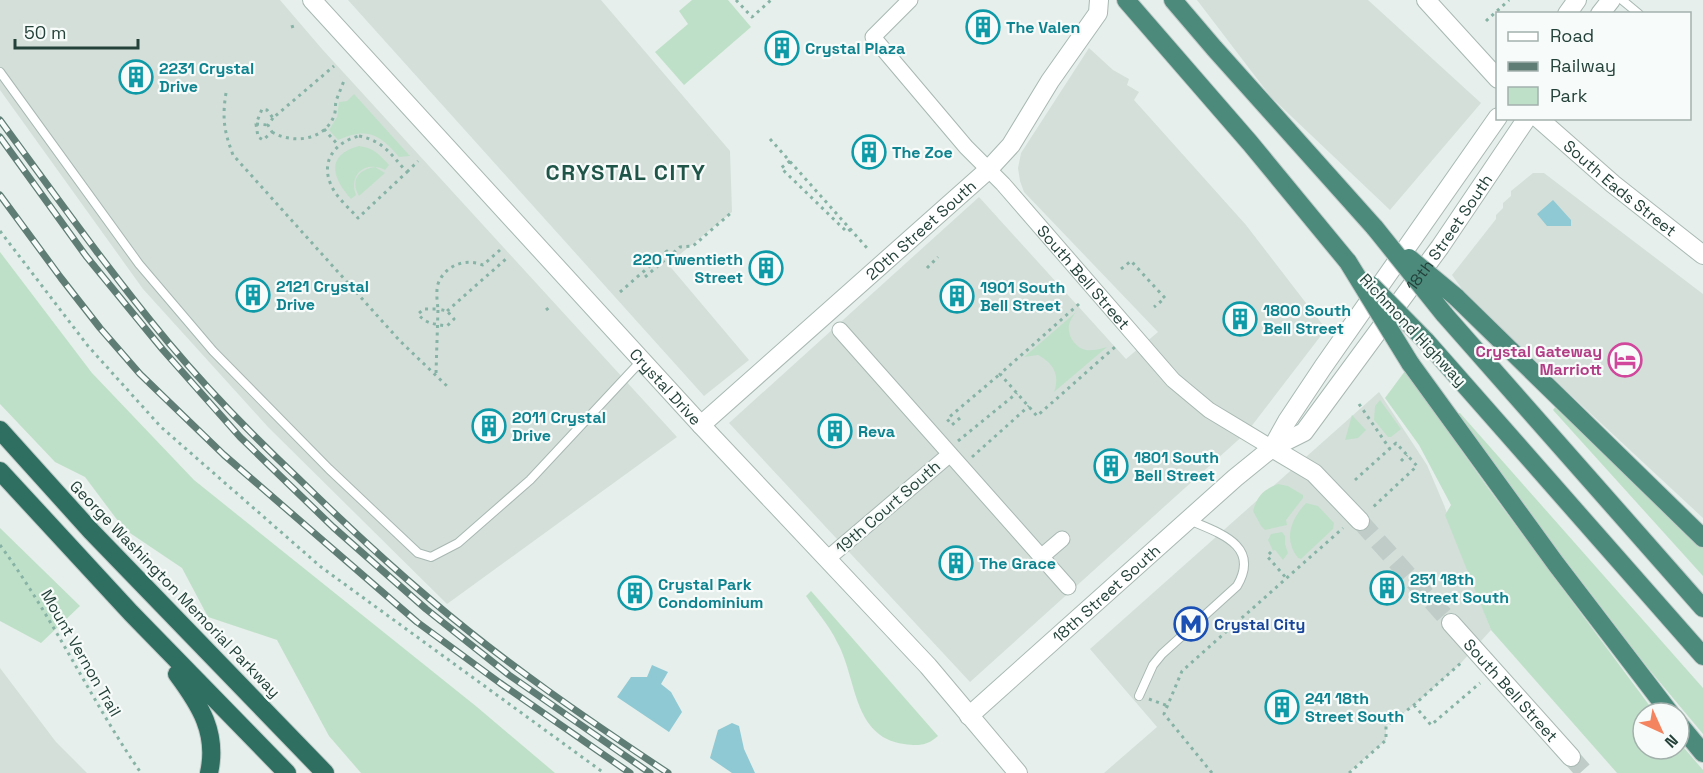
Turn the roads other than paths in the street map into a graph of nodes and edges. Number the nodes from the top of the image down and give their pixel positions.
1 (312, 0) edge
2 (910, 0) edge
3 (1099, 0) edge
4 (1126, 0) edge
5 (1173, 0) edge
6 (1426, 0) edge
7 (1611, 0) edge
8 (1622, 0) edge
9 (1602, 12) edge
10 (1637, 12) edge
11 (0, 72) edge
12 (1496, 78) edge
13 (1496, 118) edge
14 (1526, 120) edge
15 (1540, 120) edge
16 (988, 170) junction
17 (1375, 228) junction
18 (1703, 255) edge
19 (1348, 262) junction
20 (840, 330) dead end
21 (642, 360) junction
22 (701, 424) junction
23 (0, 430) edge
24 (1272, 448) junction
25 (948, 453) junction
26 (0, 471) edge
27 (1359, 518) tunnel mouth
28 (1188, 520) junction
29 (1062, 538) dead end
30 (1703, 538) edge
31 (1041, 557) junction
32 (827, 559) junction
33 (1068, 587) dead end
34 (1703, 608) edge
35 (131, 613) junction
36 (1451, 623) tunnel mouth
37 (1703, 657) edge
38 (1139, 696) road end
39 (1661, 701) edge
40 (969, 716) junction
41 (1691, 738) edge
42 (1703, 753) edge
43 (1571, 757) tunnel mouth
44 (209, 773) edge
45 (287, 773) edge
46 (325, 773) edge
47 (1017, 773) edge

1 - 21 street, Crystal Drive
2 - 16 street, South Bell Street
3 - 16 street, 20th Street South
4 - 19 highway, Richmond Highway
5 - 17 highway, Richmond Highway
6 - 12 street
7 - 9 street
8 - 10 lane
11 - 21 lane
13 - 24 street, 18th Street South
14 - 24 street, 18th Street South
15 - 18 street, South Eads Street
16 - 22 street, 20th Street South
16 - 24 street, South Bell Street
17 - 30 highway, bridge
17 - 34 highway, Richmond Highway, bridge
19 - 37 highway, Richmond Highway, bridge
19 - 39 highway, bridge
20 - 25 street
21 - 22 street, Crystal Drive
22 - 32 street, Crystal Drive
23 - 46 highway, George Washington Memorial Parkway
24 - 27 street, South Bell Street
24 - 28 street, 18th Street South
25 - 31 street
25 - 32 street, 19th Court South
26 - 35 highway
28 - 38 lane
28 - 40 street, 18th Street South
29 - 31 street
31 - 33 street
32 - 40 street, Crystal Drive
35 - 44 highway
35 - 45 highway
36 - 43 street, South Bell Street
40 - 47 street, Crystal Drive
41 - 42 highway

